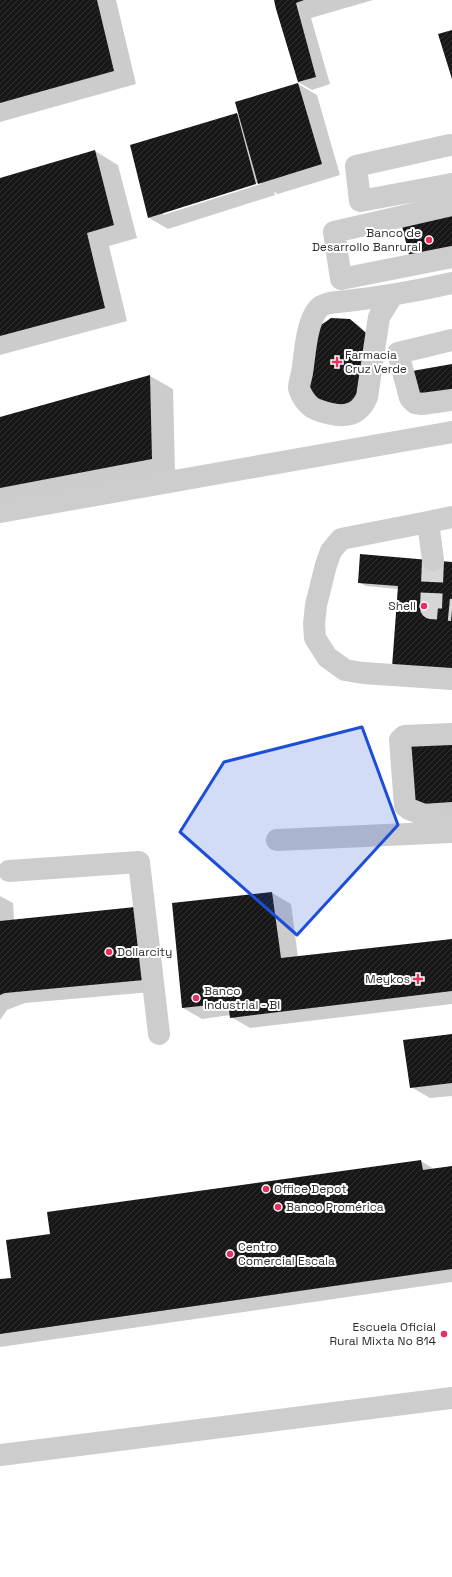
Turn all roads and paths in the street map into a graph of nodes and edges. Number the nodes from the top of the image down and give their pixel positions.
1 (450, 145) dead end
2 (452, 184) edge
3 (452, 205) edge
4 (452, 257) edge
5 (452, 283) edge
6 (392, 296) junction
7 (332, 303) junction
8 (376, 337) junction
9 (452, 340) edge
10 (452, 400) edge
11 (345, 416) junction
12 (452, 432) edge
13 (352, 450) junction
14 (0, 512) edge
15 (452, 517) edge
16 (428, 522) junction
17 (433, 560) tunnel mouth
18 (452, 679) edge
19 (452, 734) edge
20 (452, 826) edge
21 (452, 832) edge
22 (277, 840) dead end
23 (9, 871) dead end
24 (159, 1034) dead end
25 (452, 1398) edge
26 (0, 1455) edge

1 - 2 street
3 - 4 street
5 - 6 street
6 - 7 street
6 - 8 street
7 - 8 street
7 - 11 street
8 - 11 street
9 - 10 street
11 - 13 street
12 - 13 street
13 - 14 street
15 - 16 street
16 - 17 street
16 - 18 street
19 - 20 street
21 - 22 street
23 - 24 street
25 - 26 street

